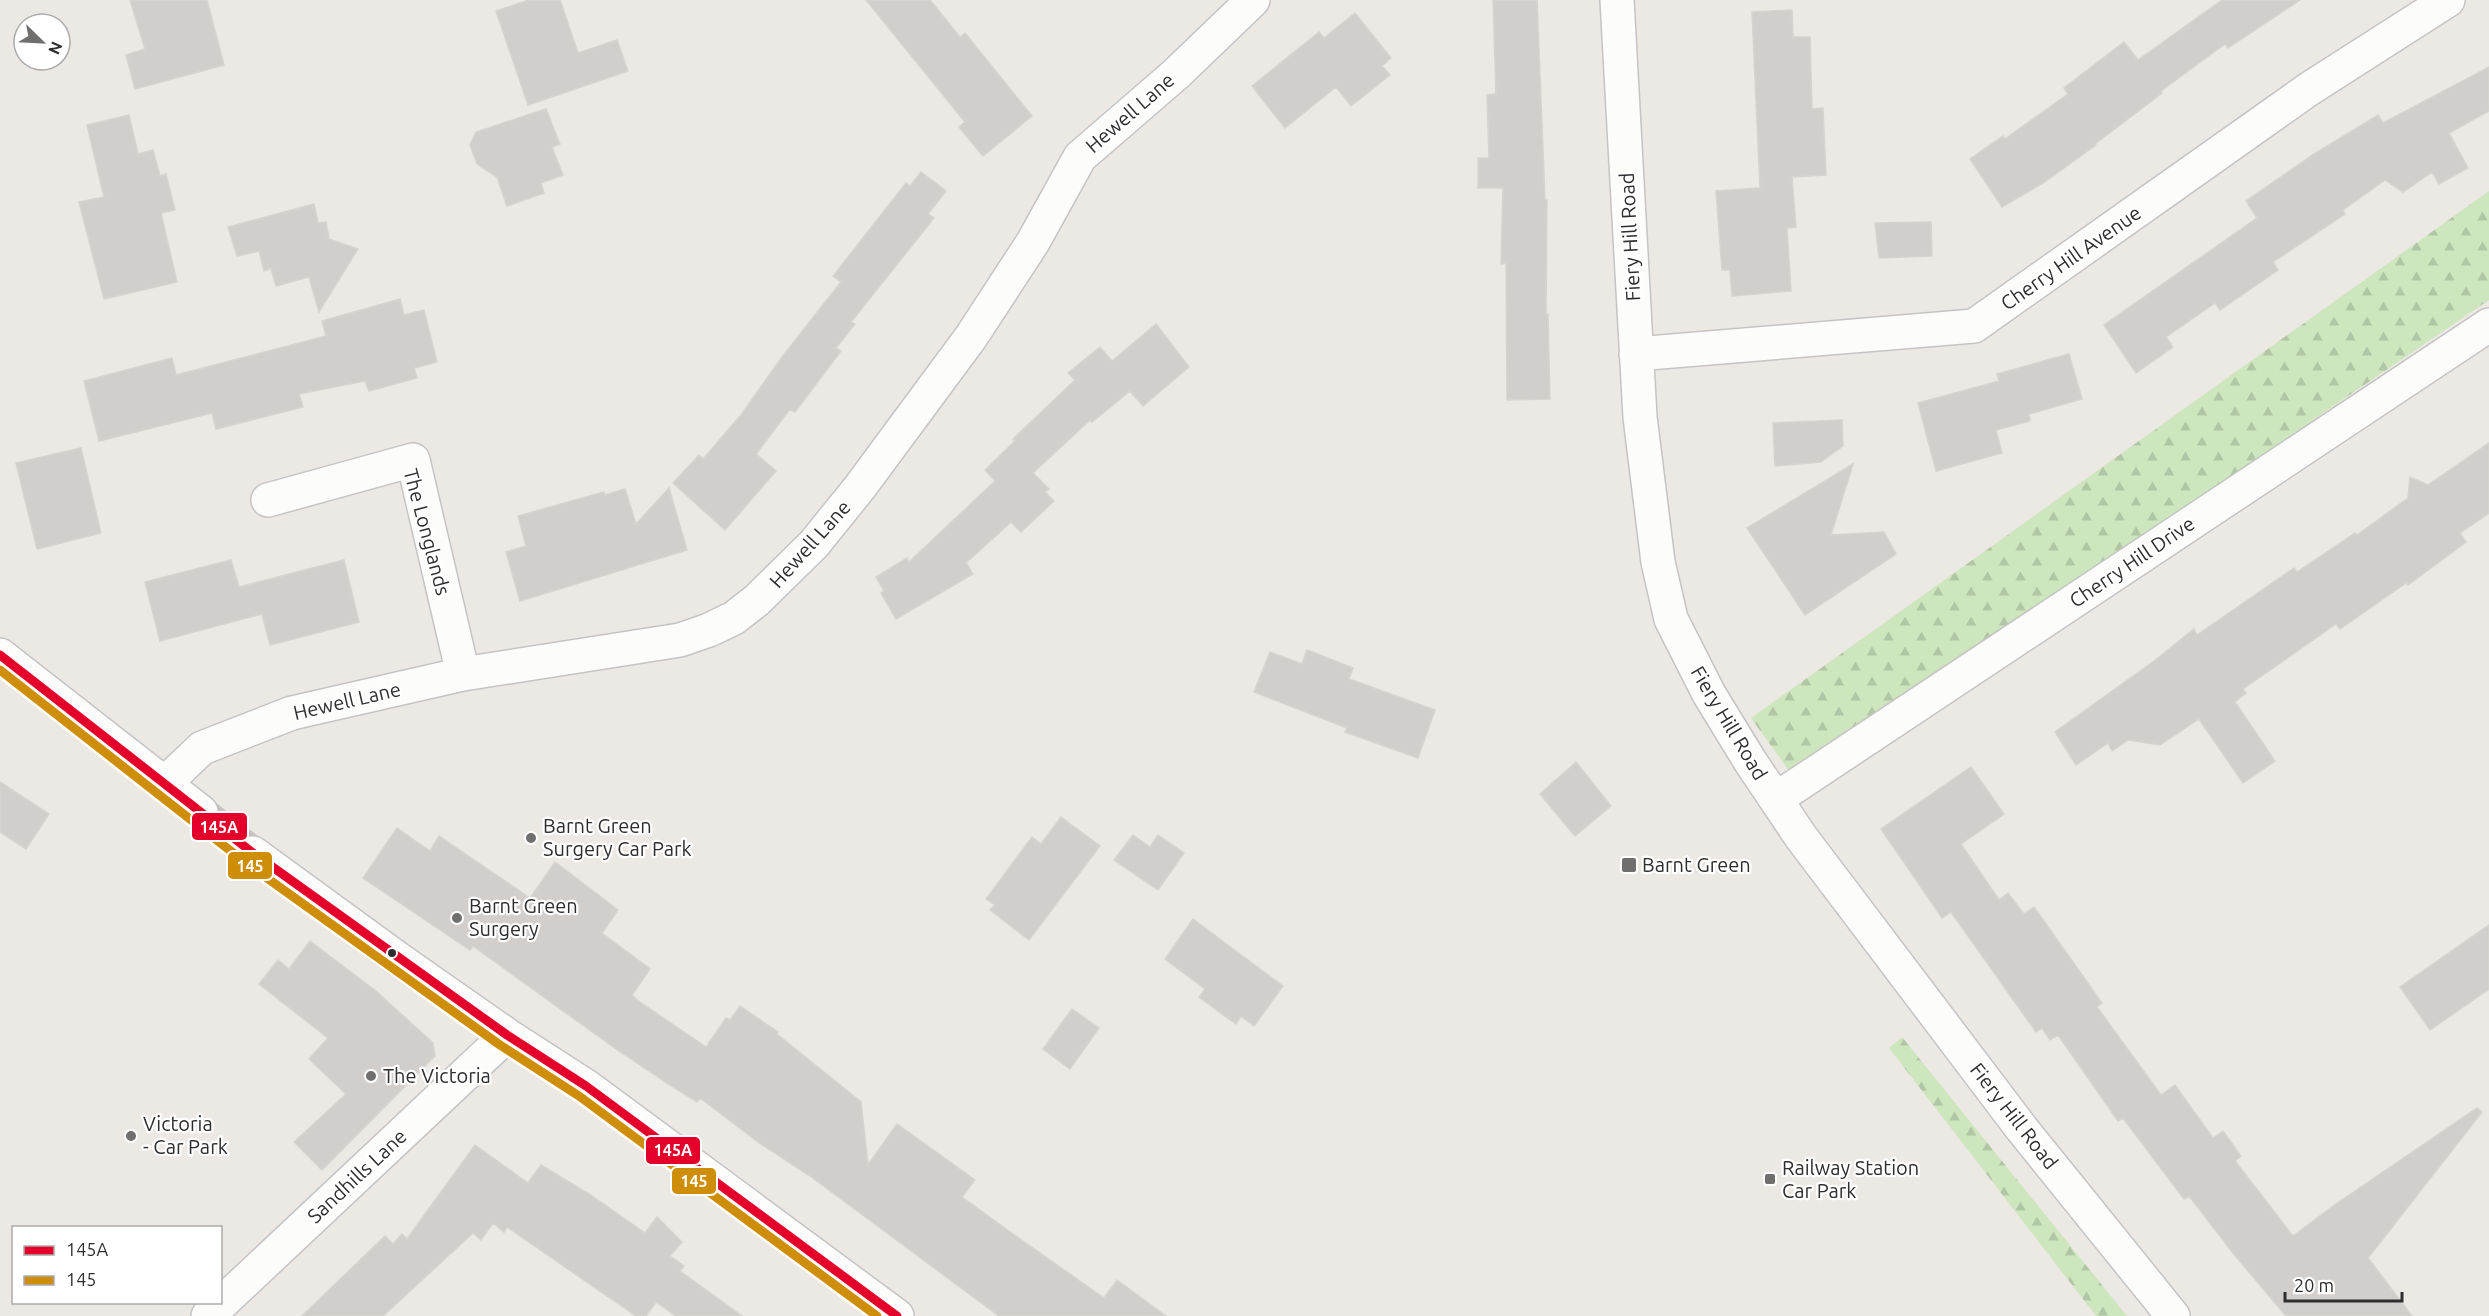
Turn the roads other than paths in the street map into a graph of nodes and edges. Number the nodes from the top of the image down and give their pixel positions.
1 (1253, 0) edge
2 (1617, 0) edge
3 (2448, 0) edge
4 (2489, 325) edge
5 (1636, 354) junction
6 (268, 500) dead end
7 (0, 655) edge
8 (463, 674) junction
9 (165, 783) junction
10 (1776, 799) junction
11 (201, 812) tunnel mouth
12 (253, 853) tunnel mouth
13 (507, 1035) junction
14 (222, 1302) edge
15 (220, 1304) edge
16 (207, 1316) edge
17 (897, 1316) edge
18 (2173, 1316) edge

1 - 8 street, Hewell Lane
2 - 5 street, Fiery Hill Road
3 - 5 street, Cherry Hill Avenue
4 - 10 street, Cherry Hill Drive
5 - 10 street, Fiery Hill Road
6 - 8 street, The Longlands
7 - 9 street
8 - 9 street, Hewell Lane
9 - 11 street
10 - 18 street, Fiery Hill Road
12 - 13 street
13 - 14 street, Sandhills Lane
13 - 17 street
15 - 16 street, Sandhills Lane

